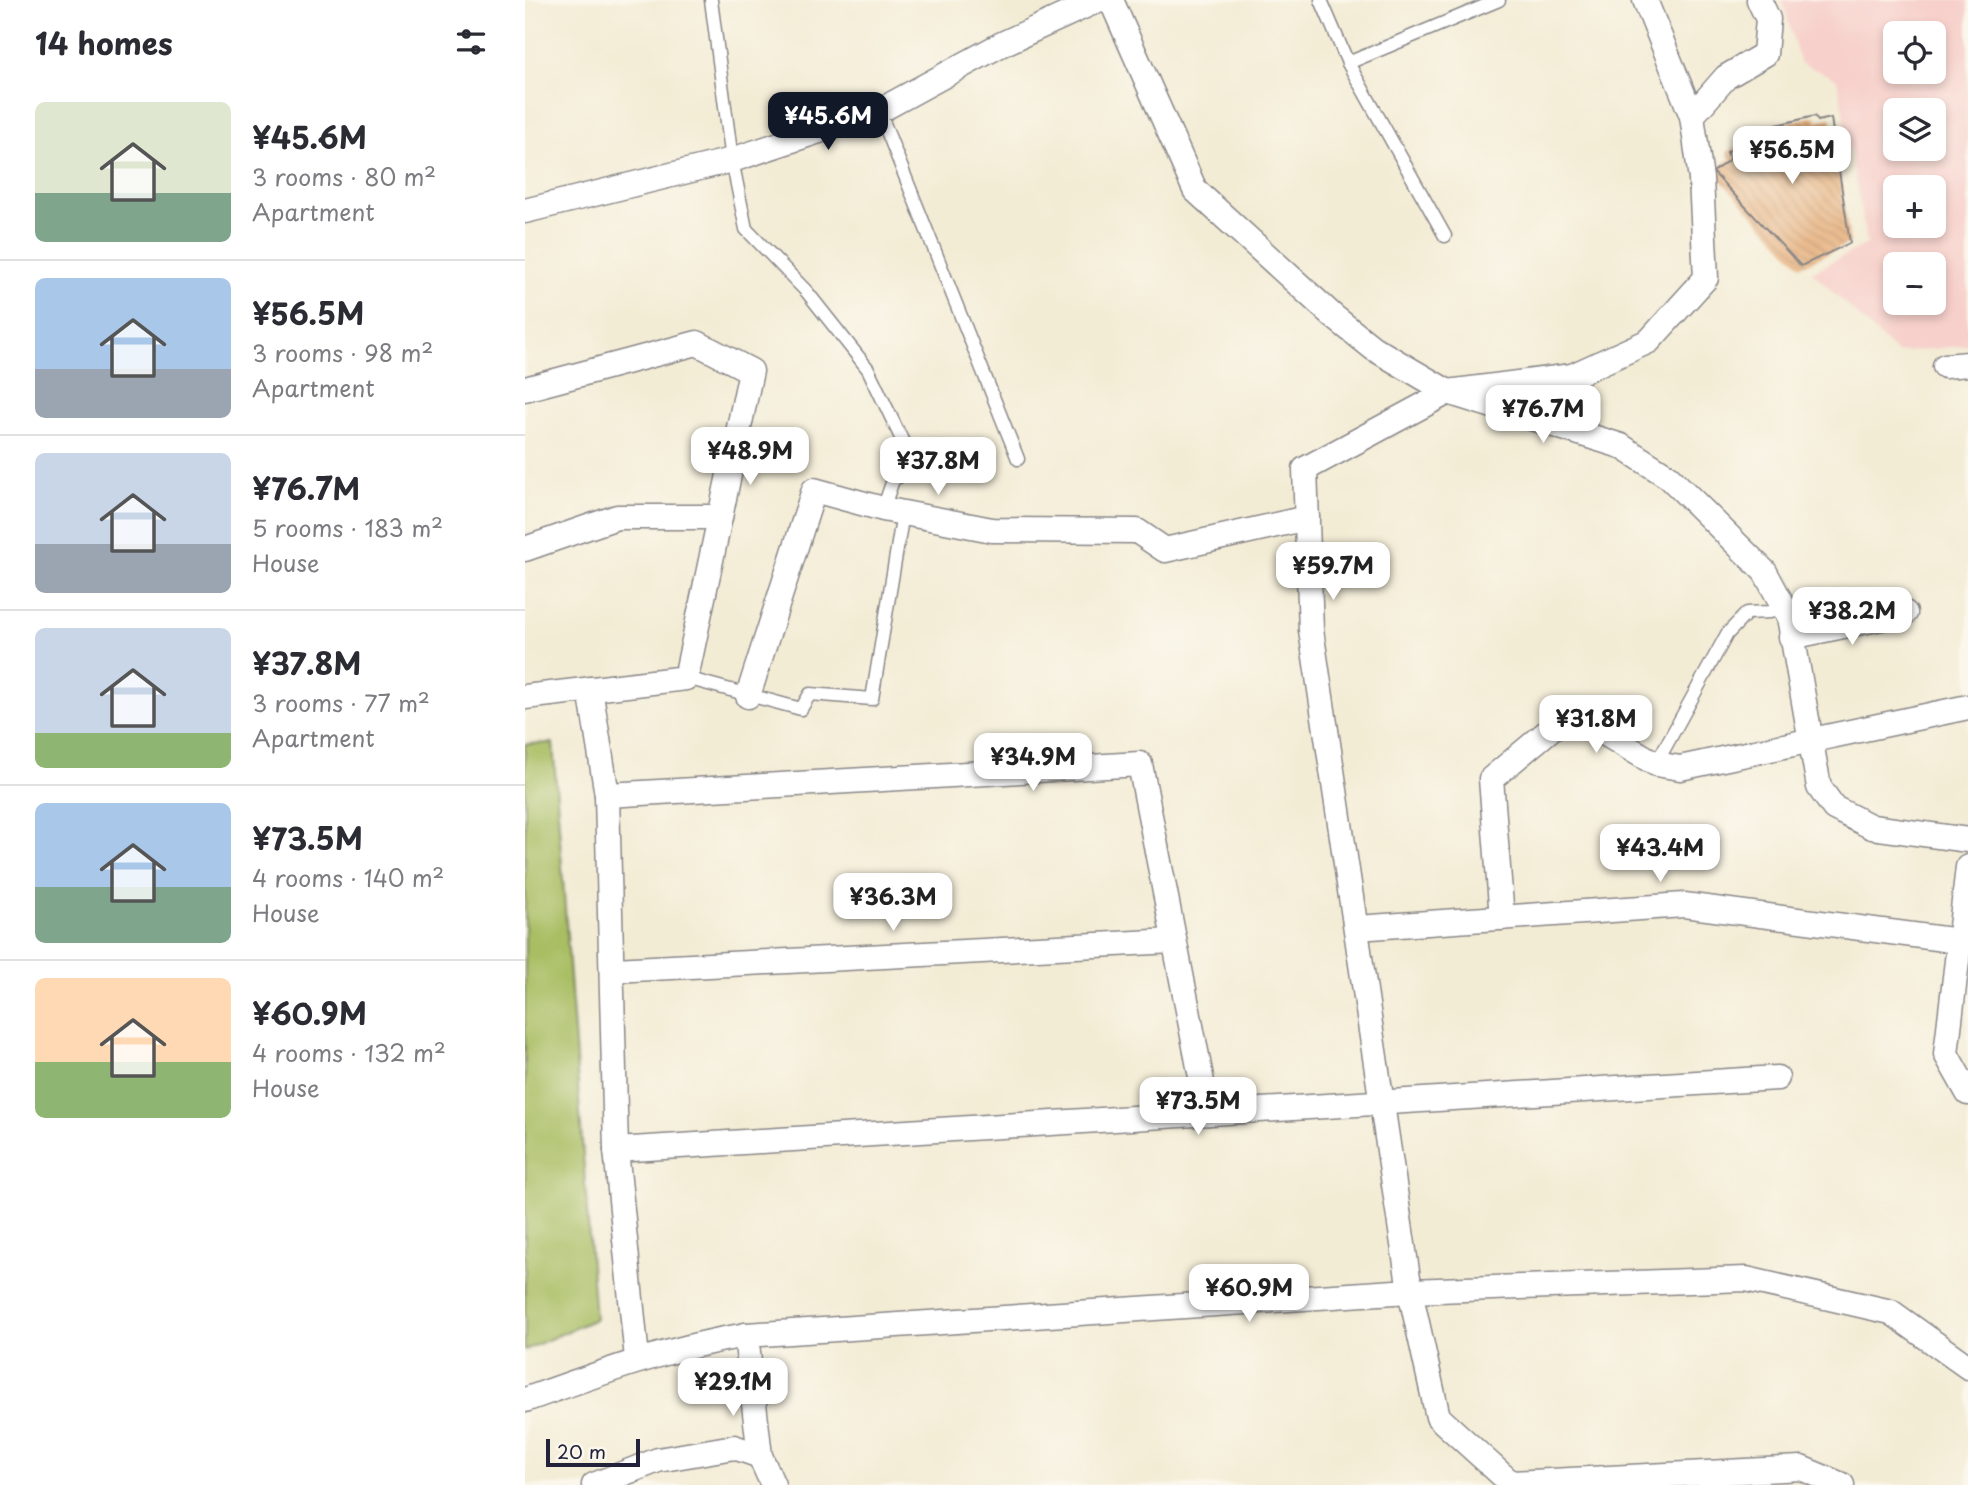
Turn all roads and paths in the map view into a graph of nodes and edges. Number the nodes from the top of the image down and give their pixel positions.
1 (711, 0) edge
2 (1098, 0) edge
3 (1111, 0) edge
4 (1321, 0) edge
5 (1499, 0) edge
6 (1645, 0) edge
7 (1759, 0) edge
8 (1348, 63) junction
9 (879, 111) junction
10 (1692, 116) junction
11 (732, 160) junction
12 (525, 211) edge
13 (1445, 236) dead end
14 (525, 389) edge
15 (1448, 392) junction
16 (1018, 459) dead end
17 (893, 511) junction
18 (720, 517) junction
19 (1307, 518) junction
20 (525, 549) edge
21 (1784, 608) junction
22 (1905, 613) dead end
23 (1791, 637) junction
24 (686, 678) junction
25 (590, 689) junction
26 (748, 696) junction
27 (525, 697) edge
28 (1968, 707) edge
29 (1811, 742) junction
30 (1655, 764) junction
31 (607, 795) junction
32 (1968, 840) edge
33 (1968, 867) edge
34 (1502, 918) junction
35 (1357, 928) junction
36 (1174, 941) junction
37 (1959, 941) junction
38 (614, 970) junction
39 (1777, 1078) dead end
40 (1968, 1093) edge
41 (1380, 1103) junction
42 (1207, 1113) junction
43 (616, 1150) junction
44 (1410, 1291) junction
45 (746, 1335) junction
46 (638, 1359) junction
47 (1968, 1367) edge
48 (525, 1400) edge
49 (760, 1457) junction
50 (1647, 1479) edge
51 (1512, 1484) edge
52 (594, 1485) edge
53 (773, 1485) edge
54 (1842, 1485) edge

1 - 11 lane
2 - 9 street
3 - 15 street
4 - 8 lane
5 - 8 lane
6 - 10 street
7 - 10 street
8 - 13 lane
9 - 11 street
9 - 16 lane
10 - 15 street
11 - 12 street
11 - 17 lane
14 - 18 street
15 - 19 street
15 - 21 street
17 - 19 street
17 - 26 street
17 - 26 lane
18 - 20 street
18 - 24 street
19 - 35 street
21 - 23 street
21 - 30 lane
22 - 23 street
23 - 29 street
24 - 25 street
24 - 26 lane
25 - 27 street
25 - 31 street
28 - 29 street
29 - 30 street
29 - 32 street
30 - 34 street
31 - 36 street
31 - 38 street
33 - 37 street
34 - 35 street
34 - 37 street
35 - 41 street
36 - 38 street
36 - 42 street
37 - 40 street
38 - 43 street
39 - 41 street
41 - 42 street
41 - 44 street
42 - 43 street
43 - 46 street
44 - 45 street
44 - 47 street
44 - 51 street
45 - 46 street
45 - 49 street
46 - 48 street
49 - 52 street
49 - 53 street
50 - 51 street
50 - 54 street

